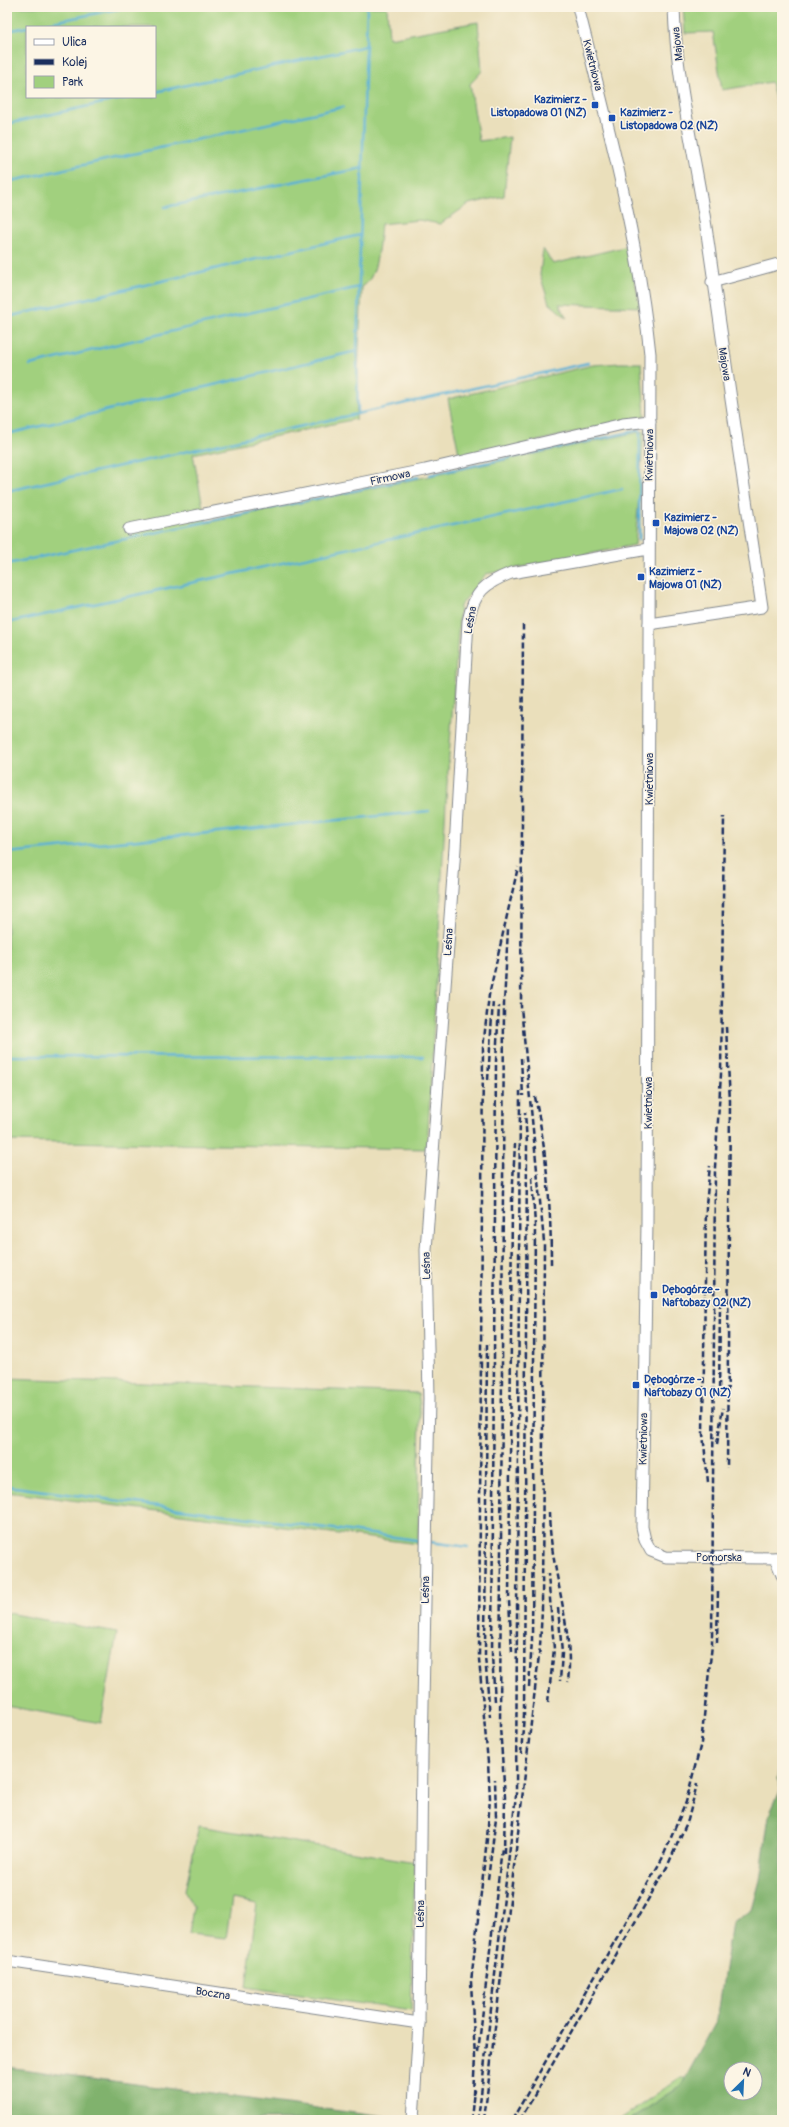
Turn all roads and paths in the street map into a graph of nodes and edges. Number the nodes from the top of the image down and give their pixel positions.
1 (578, 7) edge
2 (674, 7) edge
3 (782, 264) edge
4 (712, 282) junction
5 (650, 421) junction
6 (129, 529) dead end
7 (648, 549) junction
8 (649, 624) junction
9 (656, 1554) joint
10 (779, 1558) edge
11 (782, 1575) edge
12 (7, 1961) edge
13 (419, 2023) junction
14 (413, 2120) edge

1 - 5 street, Kwietniowa
2 - 4 street, Majowa
3 - 4 street
4 - 8 street, Majowa
5 - 6 street, Firmowa
5 - 7 street, Kwietniowa
7 - 8 street, Kwietniowa
7 - 13 street, Leśna
8 - 9 street, Kwietniowa
9 - 10 street, Pomorska
10 - 11 street
12 - 13 street, Boczna
13 - 14 street, Leśna

